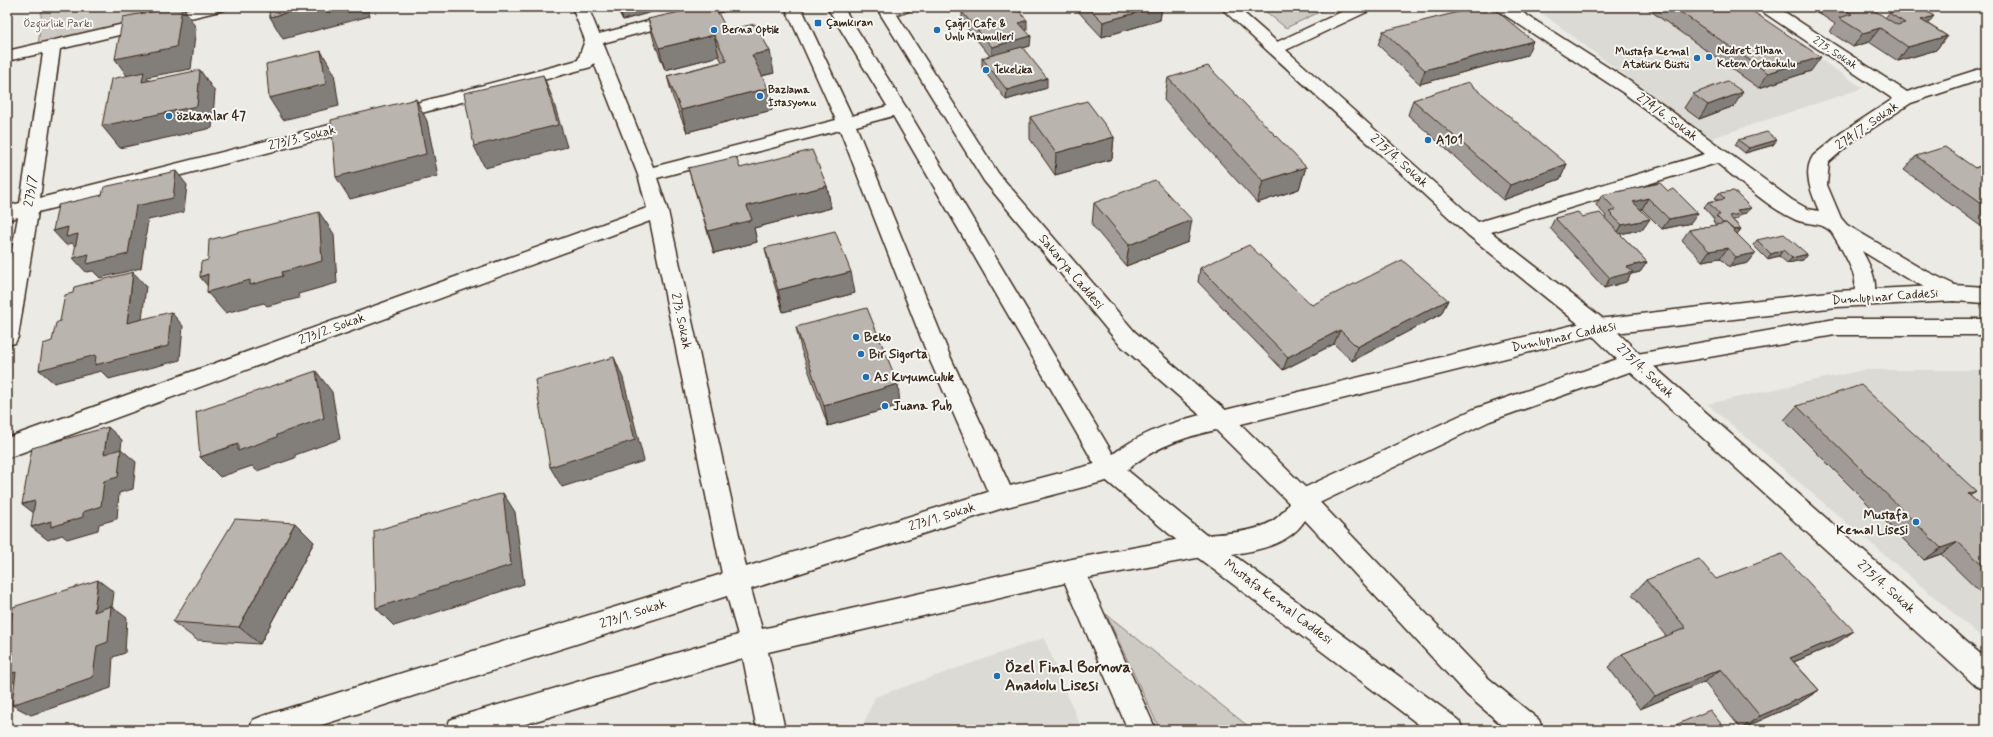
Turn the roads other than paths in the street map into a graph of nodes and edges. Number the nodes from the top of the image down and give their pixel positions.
1 (218, 7) edge
2 (580, 7) edge
3 (720, 7) edge
4 (793, 7) edge
5 (835, 7) edge
6 (1228, 7) edge
7 (1365, 7) edge
8 (1503, 7) edge
9 (1766, 7) edge
10 (892, 9) edge
11 (593, 41) junction
12 (52, 46) junction
13 (1276, 49) junction
14 (7, 56) edge
15 (1986, 72) edge
16 (1905, 99) junction
17 (898, 108) junction
18 (846, 123) junction
19 (1720, 156) junction
20 (647, 175) junction
21 (29, 207) junction
22 (658, 211) junction
23 (7, 212) edge
24 (1836, 224) junction
25 (1474, 230) junction
26 (1954, 293) junction
27 (1986, 295) edge
28 (1864, 298) junction
29 (1598, 327) junction
30 (1986, 327) edge
31 (7, 337) edge
32 (1634, 362) junction
33 (1221, 420) junction
34 (7, 448) edge
35 (1110, 470) junction
36 (1003, 498) junction
37 (1302, 500) junction
38 (1202, 546) junction
39 (1072, 570) junction
40 (736, 581) junction
41 (753, 643) junction
42 (1986, 677) edge
43 (263, 730) edge
44 (460, 730) edge
45 (771, 730) edge
46 (1142, 730) edge
47 (1449, 730) edge
48 (1529, 730) edge

1 - 12 street
2 - 11 street, 273. Sokak
3 - 11 street
4 - 18 street
5 - 17 street
6 - 13 street, 275/4. Sokak
7 - 13 street
8 - 19 street, 274/6. Sokak
9 - 16 street, 275. Sokak
10 - 33 street, Sakarya Caddesi
11 - 20 street, 273. Sokak
11 - 21 street, 273/3. Sokak
12 - 14 street
12 - 21 street, 273/7
13 - 25 street, 275/4. Sokak
15 - 16 street, 274/7. Sokak
16 - 24 street, 274/7. Sokak
17 - 18 street
17 - 35 street
18 - 20 street
18 - 36 street
19 - 24 street, 274/6. Sokak
19 - 25 street
20 - 22 street, 273. Sokak
21 - 23 street, 273/3. Sokak
21 - 31 street, 273/7
22 - 34 street, 273/2. Sokak
22 - 40 street, 273. Sokak
24 - 26 street
24 - 28 street, 274/7. Sokak
25 - 29 street, 275/4. Sokak
26 - 27 street, Dumlupınar Caddesi
26 - 28 street, Dumlupınar Caddesi
28 - 29 street, Dumlupınar Caddesi
29 - 32 street, 275/4. Sokak
29 - 33 street, Dumlupınar Caddesi
30 - 32 street, Dumlupınar Caddesi
32 - 37 street, Dumlupınar Caddesi
32 - 42 street, 275/4. Sokak
33 - 35 street, Dumlupınar Caddesi
33 - 37 street, Sakarya Caddesi
35 - 36 street, 273/1. Sokak
35 - 38 street, Mustafa Kemal Caddesi
36 - 40 street, 273/1. Sokak
37 - 38 street
37 - 48 street
38 - 39 street
38 - 47 street, Mustafa Kemal Caddesi
39 - 41 street
39 - 46 street
40 - 41 street, 273. Sokak
40 - 43 street, 273/1. Sokak
41 - 44 street
41 - 45 street, 273. Sokak

